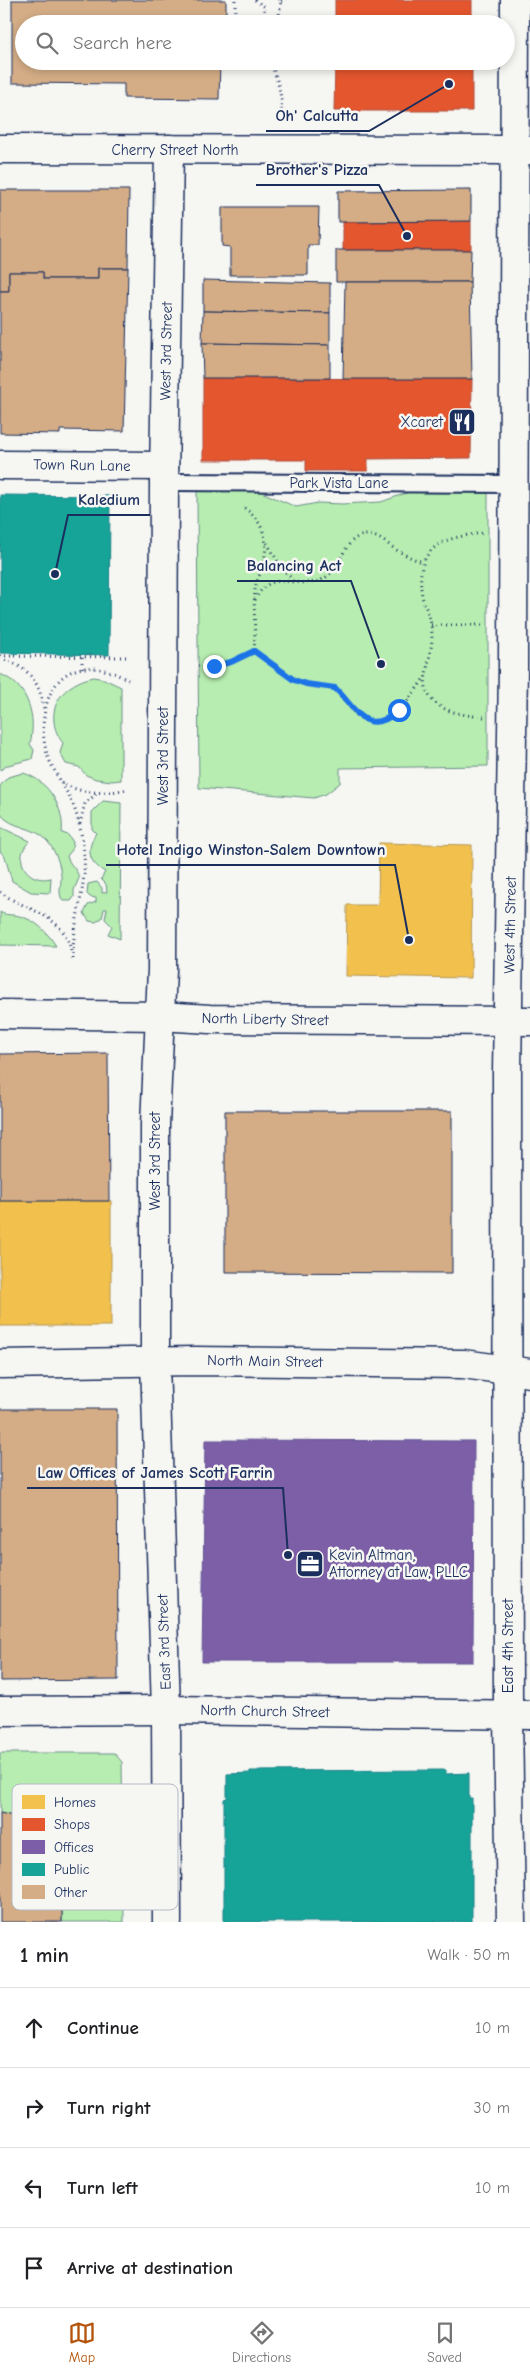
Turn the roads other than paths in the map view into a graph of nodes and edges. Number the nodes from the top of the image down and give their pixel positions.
1 (515, 0) edge
2 (0, 149) edge
3 (169, 150) junction
4 (522, 150) edge
5 (0, 465) edge
6 (164, 474) junction
7 (513, 484) junction
8 (522, 667) edge
9 (0, 1014) edge
10 (160, 1016) junction
11 (519, 1021) edge
12 (155, 1362) junction
13 (0, 1364) edge
14 (519, 1371) edge
15 (166, 1710) junction
16 (0, 1711) edge
17 (519, 1715) edge
18 (166, 1784) edge
19 (511, 1922) edge

1 - 4 main road, West 4th Street
2 - 3 main road, Cherry Street North
3 - 4 main road, Cherry Street North
3 - 6 main road, West 3rd Street
4 - 7 main road, West 4th Street
5 - 6 main road, Town Run Lane
6 - 7 lane, Park Vista Lane
6 - 10 main road, West 3rd Street
7 - 8 main road, West 4th Street
8 - 11 main road, West 4th Street
9 - 10 main road, North Liberty Street
10 - 11 main road, North Liberty Street
10 - 12 main road, West 3rd Street
11 - 14 main road, West 4th Street
12 - 13 main road, North Main Street
12 - 14 main road, North Main Street
12 - 15 main road, East 3rd Street
14 - 17 main road, East 4th Street
15 - 16 main road, North Church Street
15 - 17 main road, North Church Street
15 - 18 main road, East 3rd Street
17 - 19 main road, East 4th Street

